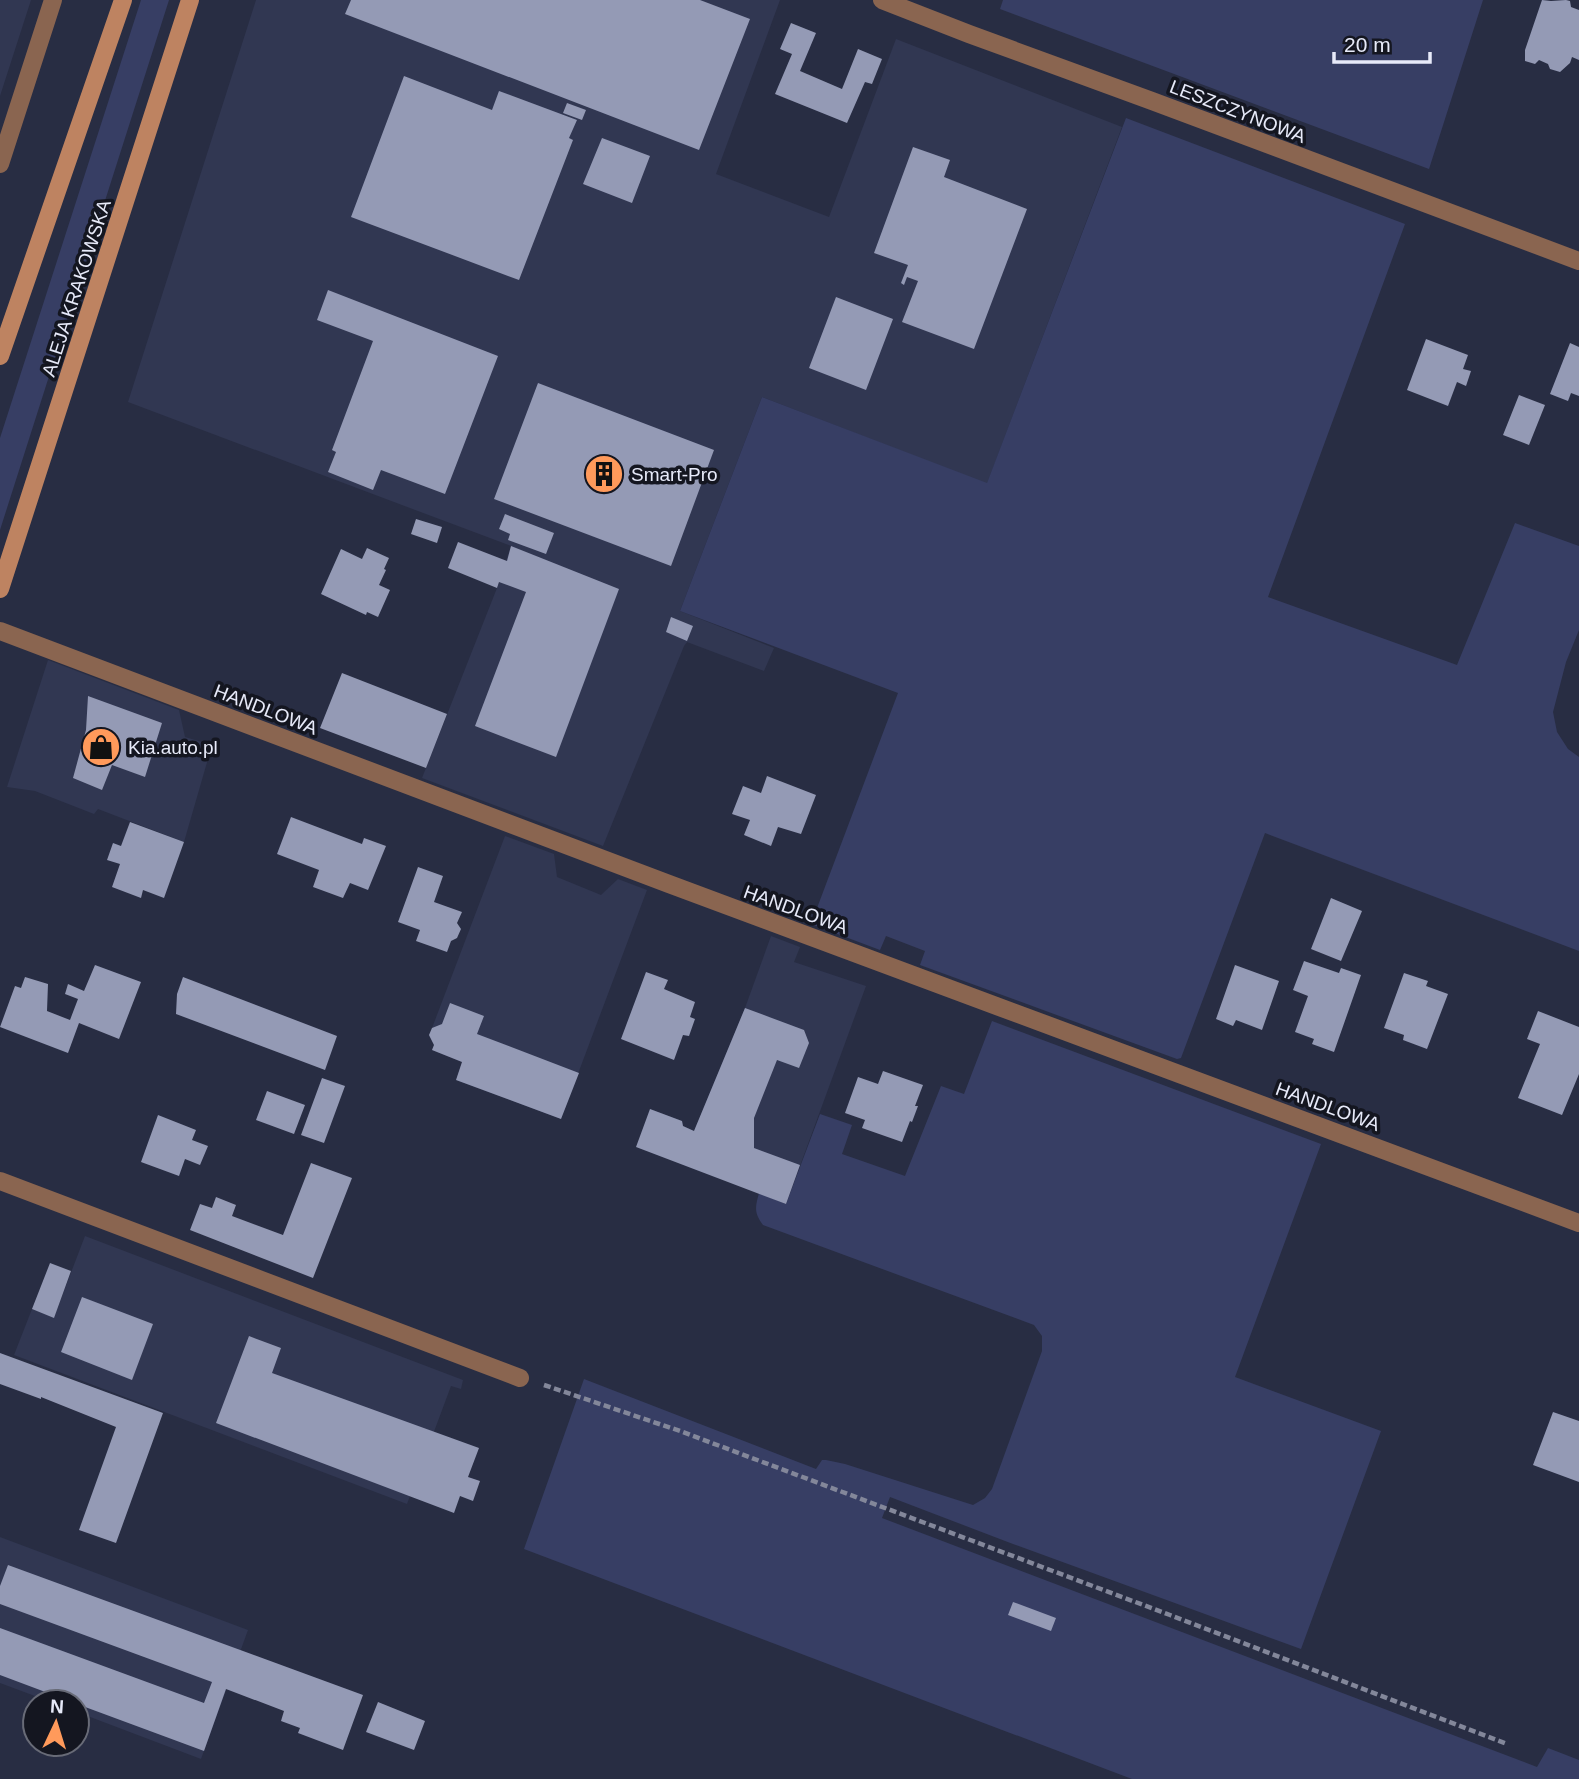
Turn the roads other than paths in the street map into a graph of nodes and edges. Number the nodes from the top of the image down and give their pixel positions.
1 (53, 0) edge
2 (123, 0) edge
3 (190, 0) edge
4 (882, 0) edge
5 (0, 164) edge
6 (1579, 261) edge
7 (0, 356) edge
8 (0, 589) edge
9 (0, 631) edge
10 (0, 1181) edge
11 (1579, 1223) edge
12 (520, 1378) road end

1 - 5 street
2 - 7 main road
3 - 8 main road, ALEJA KRAKOWSKA
4 - 6 street, LESZCZYNOWA
9 - 11 street, HANDLOWA
10 - 12 street

